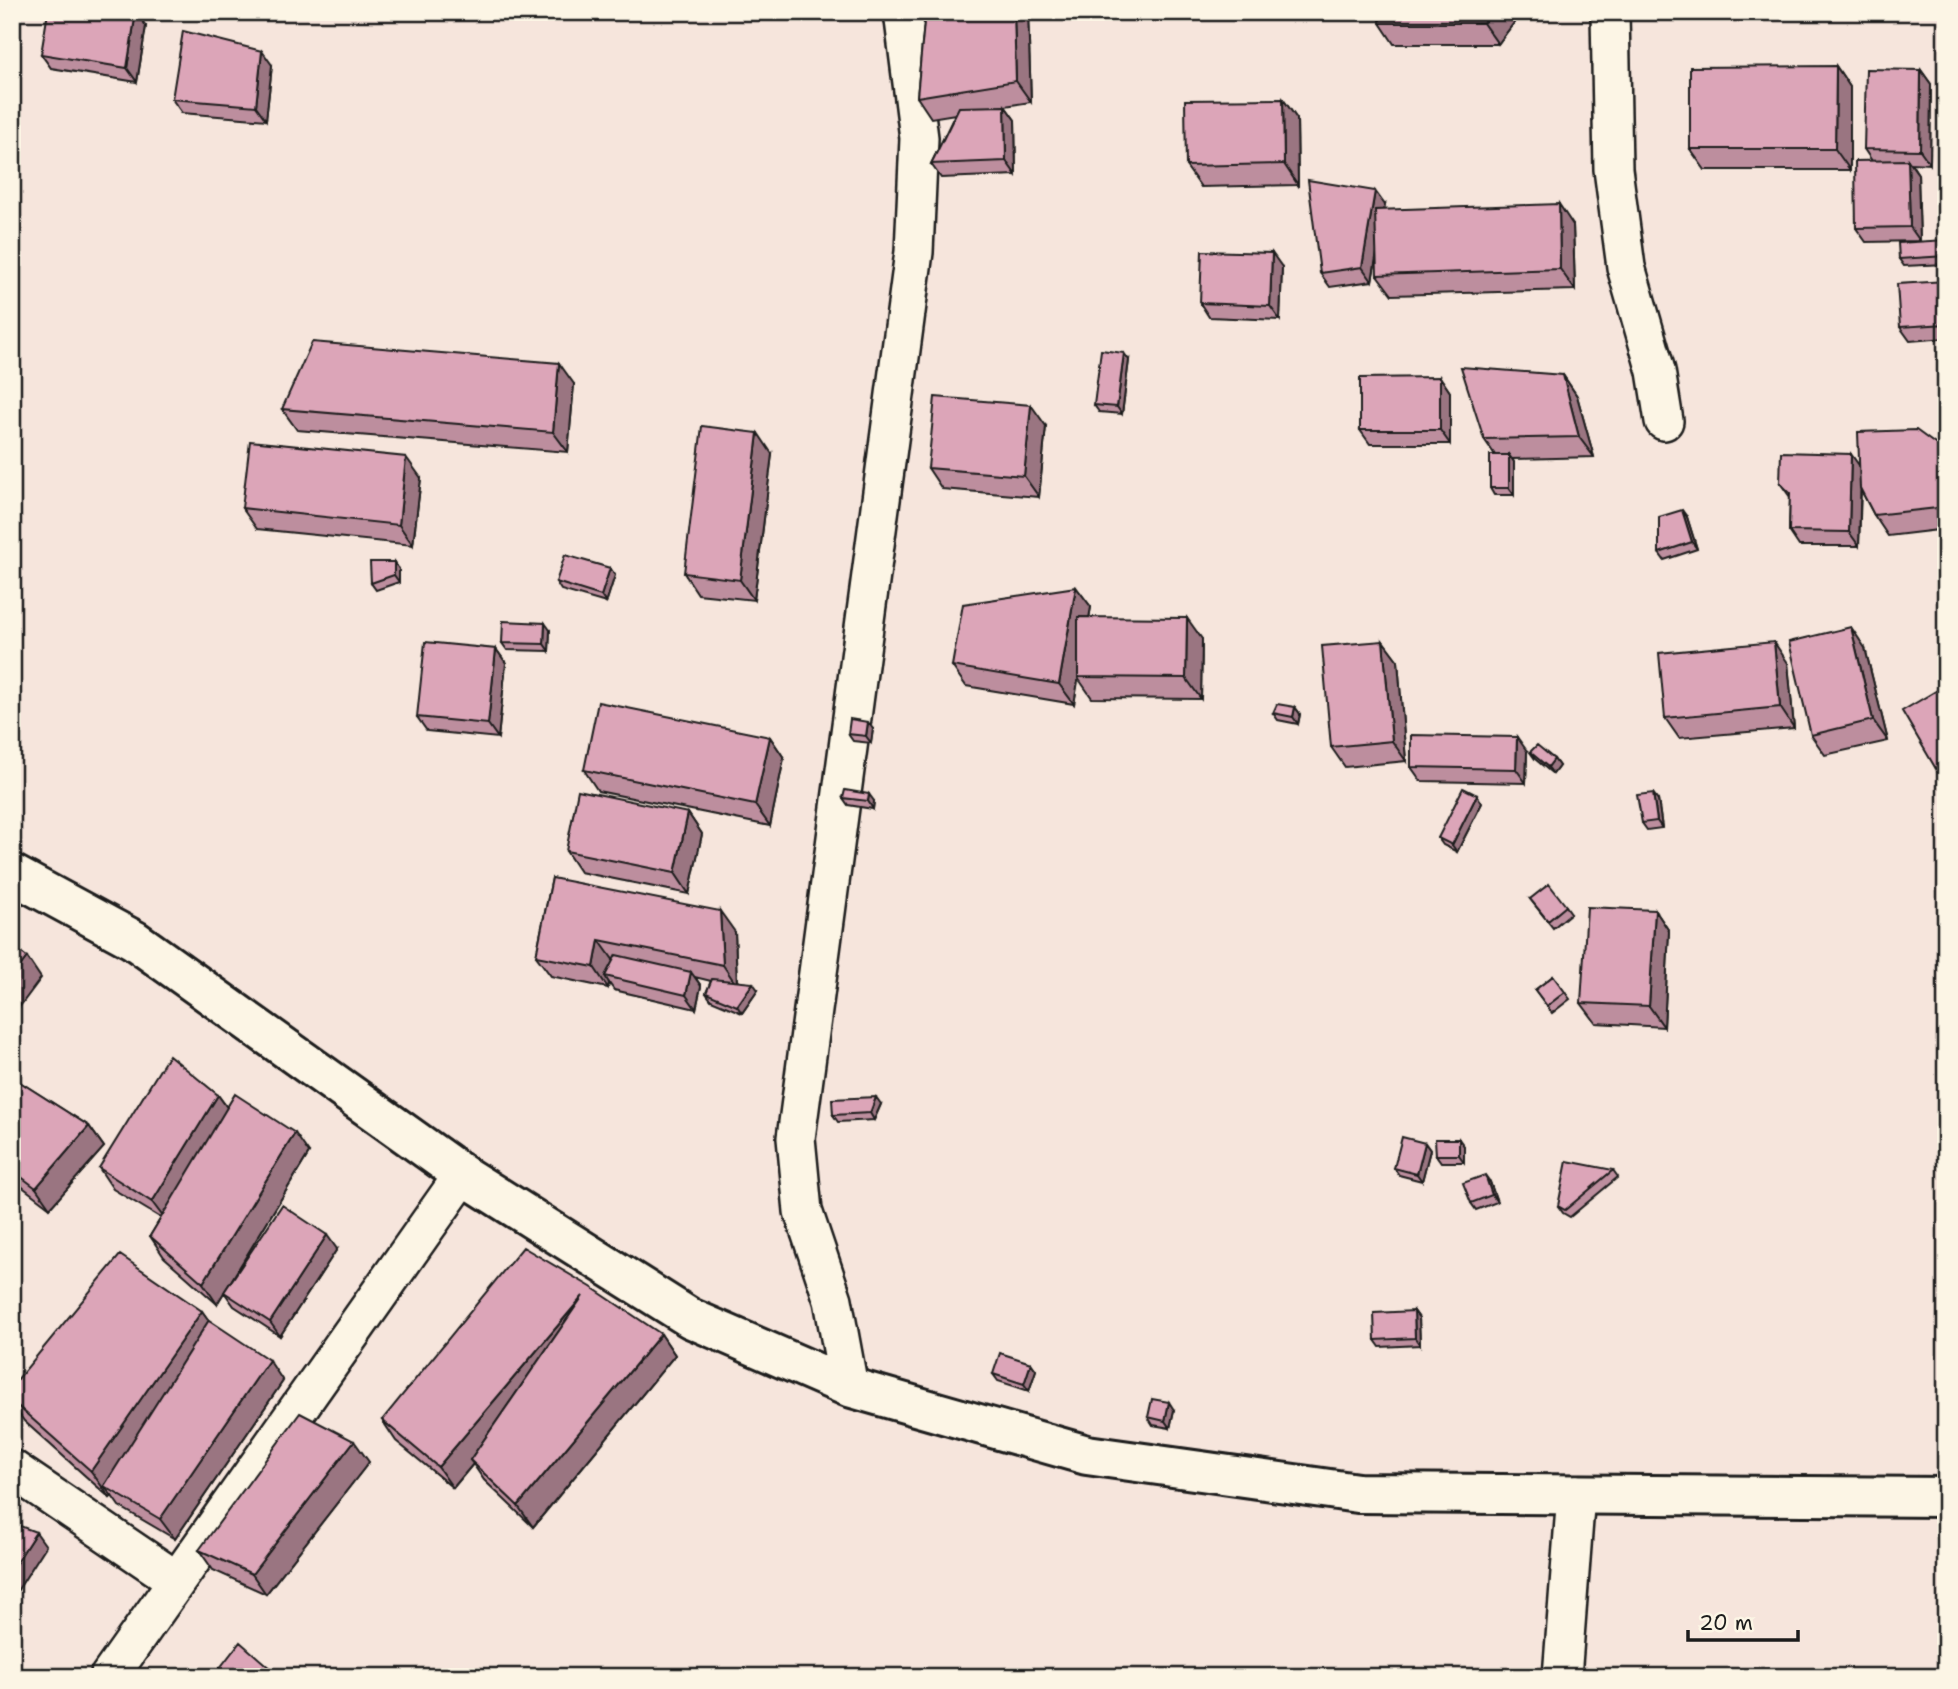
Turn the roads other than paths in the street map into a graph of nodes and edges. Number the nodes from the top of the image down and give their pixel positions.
1 (903, 12) edge
2 (1610, 12) edge
3 (1664, 421) dead end
4 (12, 874) edge
5 (463, 1175) junction
6 (849, 1387) junction
7 (12, 1469) edge
8 (1576, 1494) junction
9 (1946, 1497) edge
10 (176, 1580) junction
11 (109, 1677) edge
12 (1562, 1677) edge

1 - 6 street
2 - 3 street
4 - 5 main road
5 - 6 main road
5 - 10 street
6 - 8 main road
7 - 10 street
8 - 9 main road
8 - 12 street
10 - 11 street

